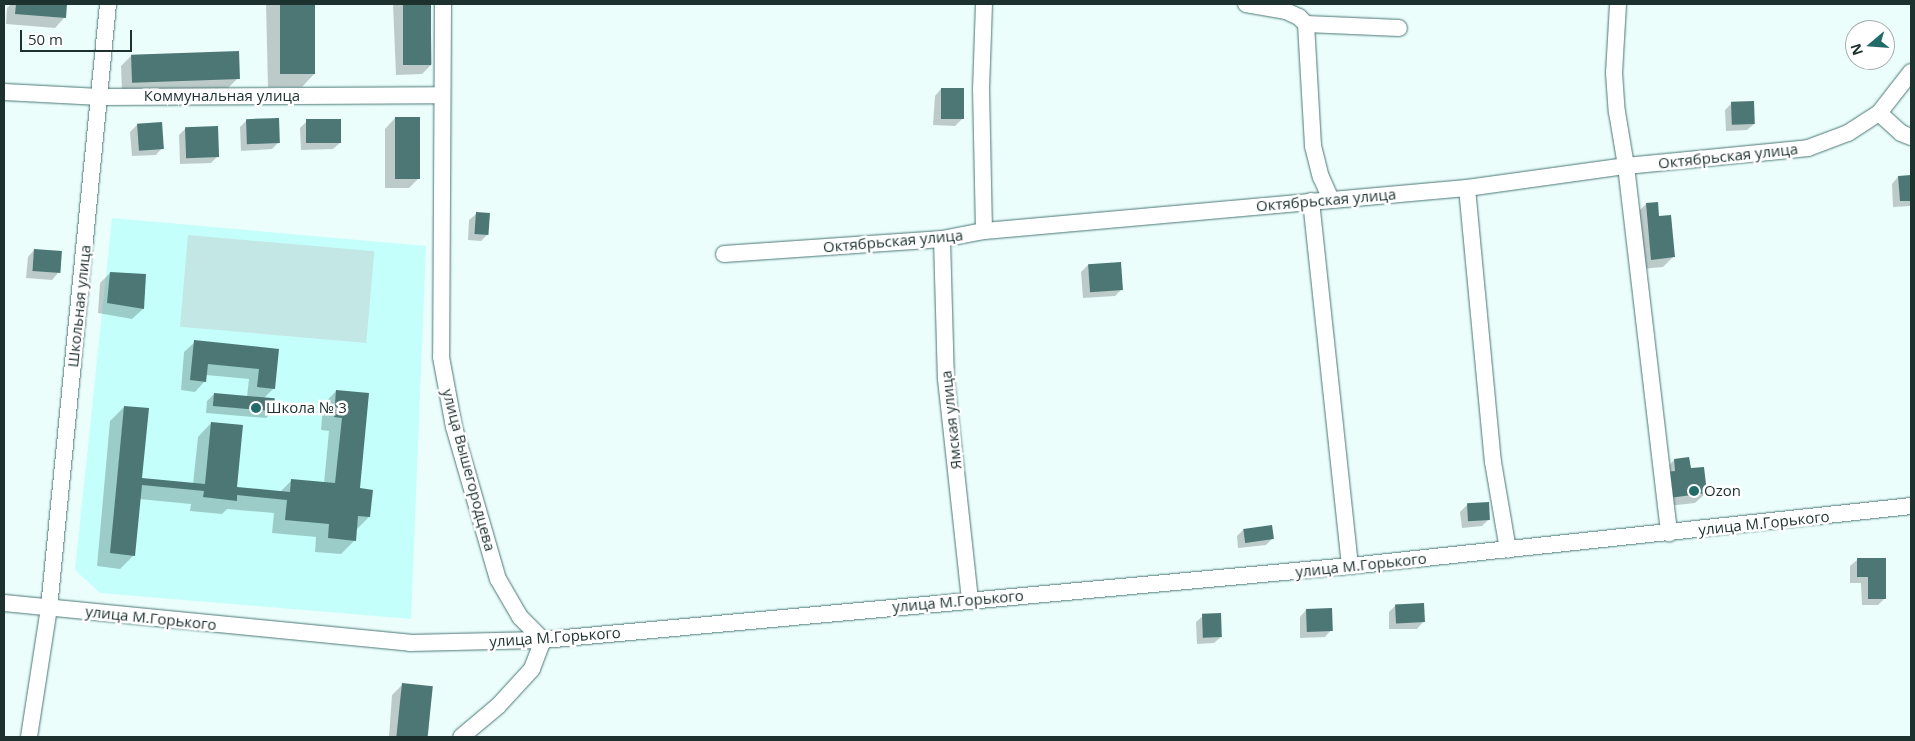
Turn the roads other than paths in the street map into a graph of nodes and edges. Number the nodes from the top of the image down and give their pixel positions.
1 (108, 4) edge
2 (443, 4) edge
3 (984, 4) edge
4 (1246, 4) edge
5 (1618, 4) edge
6 (1306, 24) junction
7 (1399, 28) dead end
8 (1911, 72) edge
9 (4, 92) edge
10 (440, 95) junction
11 (100, 97) junction
12 (1880, 113) junction
13 (1911, 137) edge
14 (1626, 166) junction
15 (1467, 188) junction
16 (1331, 199) junction
17 (1311, 201) junction
18 (984, 231) junction
19 (942, 239) junction
20 (724, 254) dead end
21 (1911, 506) edge
22 (1669, 533) junction
23 (1508, 550) junction
24 (1350, 566) junction
25 (970, 600) junction
26 (4, 603) edge
27 (49, 608) junction
28 (543, 640) junction
29 (29, 737) edge
30 (461, 737) edge

1 - 11 street, Школьная улица
2 - 10 street, улица Вышегородцева
3 - 18 street
4 - 6 street
5 - 14 street
6 - 7 street
6 - 16 street
8 - 12 street
9 - 11 street, Коммунальная улица
10 - 11 street, Коммунальная улица
10 - 28 street, улица Вышегородцева
11 - 27 street, Школьная улица
12 - 13 street
12 - 14 street, Октябрьская улица
14 - 15 street, Октябрьская улица
14 - 22 street
15 - 16 street, Октябрьская улица
15 - 23 street
16 - 17 street, Октябрьская улица
17 - 18 street, Октябрьская улица
17 - 24 street
18 - 19 street, Октябрьская улица
19 - 20 street, Октябрьская улица
19 - 25 street, Ямская улица
21 - 22 street, улица М.Горького
22 - 23 street, улица М.Горького
23 - 24 street, улица М.Горького
24 - 25 street, улица М.Горького
25 - 28 street, улица М.Горького
26 - 27 street, улица М.Горького
27 - 28 street, улица М.Горького
27 - 29 street, Школьная улица
28 - 30 street

